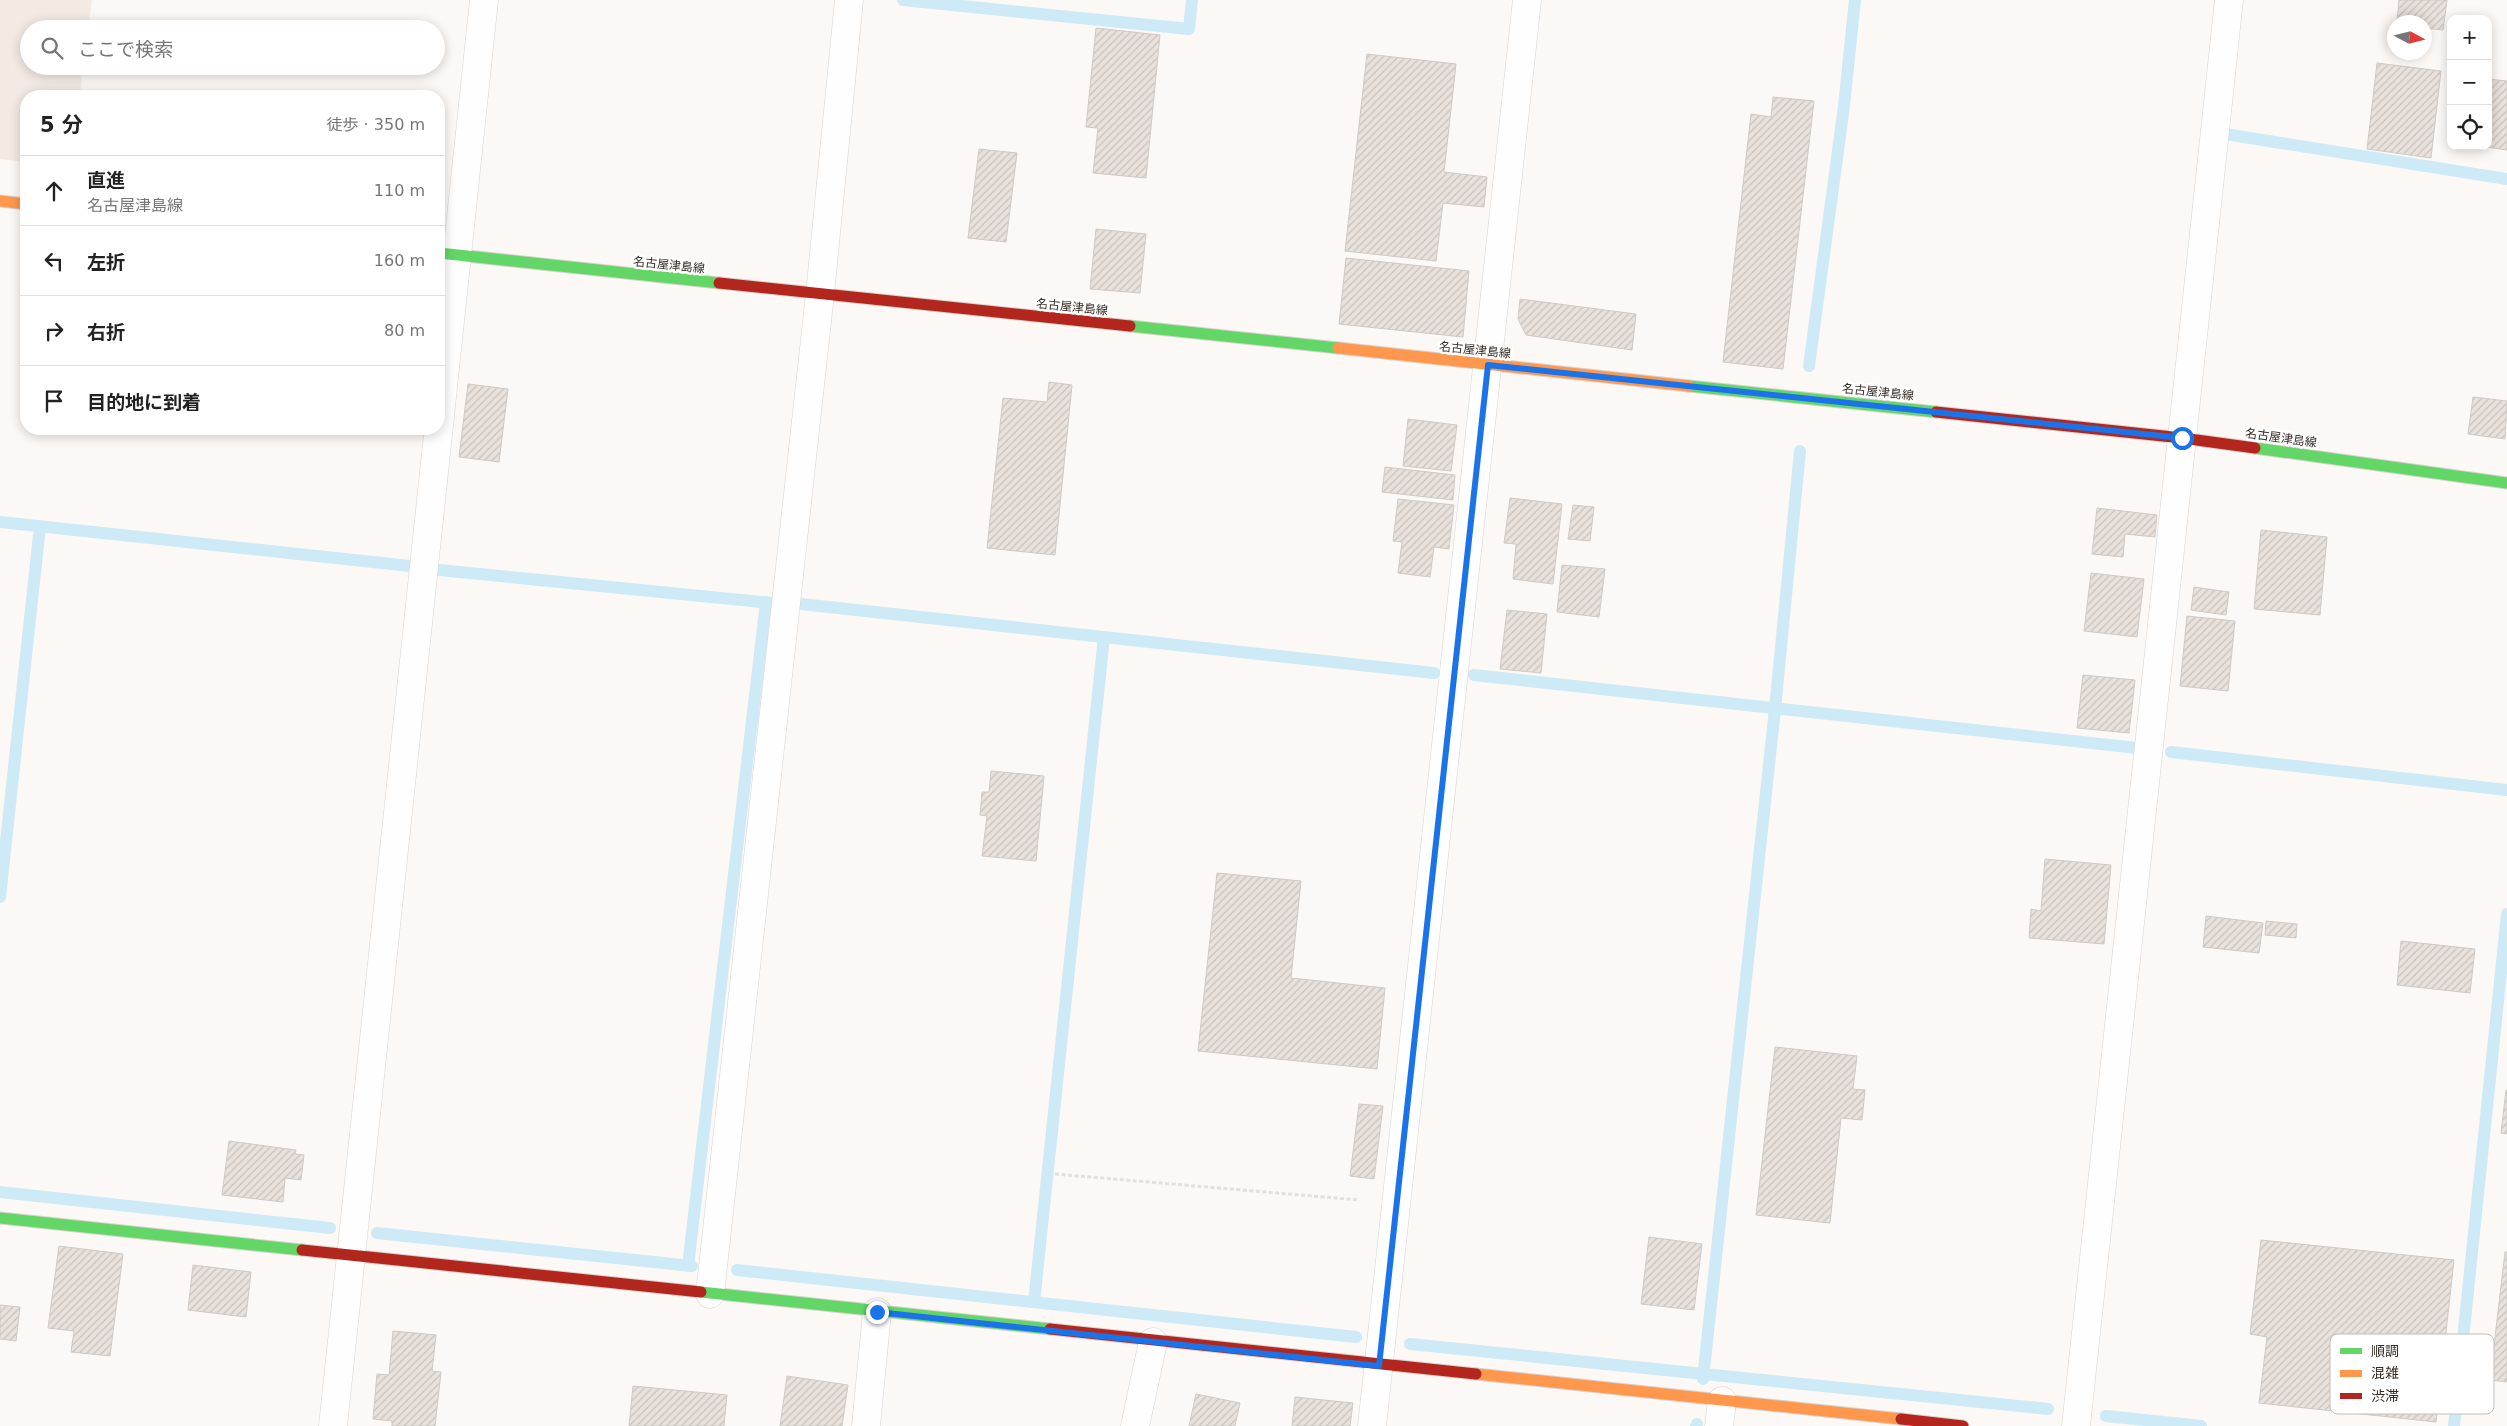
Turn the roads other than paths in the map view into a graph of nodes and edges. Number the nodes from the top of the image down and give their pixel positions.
1 (484, 0) edge
2 (849, 0) edge
3 (1527, 0) edge
4 (2229, 0) edge
5 (0, 201) edge
6 (20, 203) edge
7 (448, 255) edge
8 (445, 286) edge
9 (820, 294) junction
10 (1488, 365) junction
11 (431, 435) edge
12 (2182, 438) junction
13 (2507, 483) edge
14 (0, 1218) edge
15 (351, 1255) junction
16 (710, 1294) junction
17 (877, 1312) junction
18 (1153, 1342) junction
19 (1379, 1366) junction
20 (1720, 1413) edge
21 (333, 1426) edge
22 (866, 1426) edge
23 (1135, 1426) edge
24 (1372, 1426) edge
25 (1962, 1426) edge
26 (2076, 1426) edge

1 - 7 street
2 - 9 street
3 - 10 street
4 - 12 street
5 - 6 main road
7 - 8 street
7 - 9 main road, 名古屋津島線
9 - 10 main road, 名古屋津島線
9 - 16 street
10 - 12 main road, 名古屋津島線
10 - 19 street
11 - 15 street
12 - 13 main road, 名古屋津島線
12 - 26 street
14 - 15 main road
15 - 16 main road
15 - 21 street
16 - 17 main road
17 - 18 main road
17 - 22 street
18 - 19 main road
18 - 23 street
19 - 20 main road
19 - 24 street
20 - 25 main road

